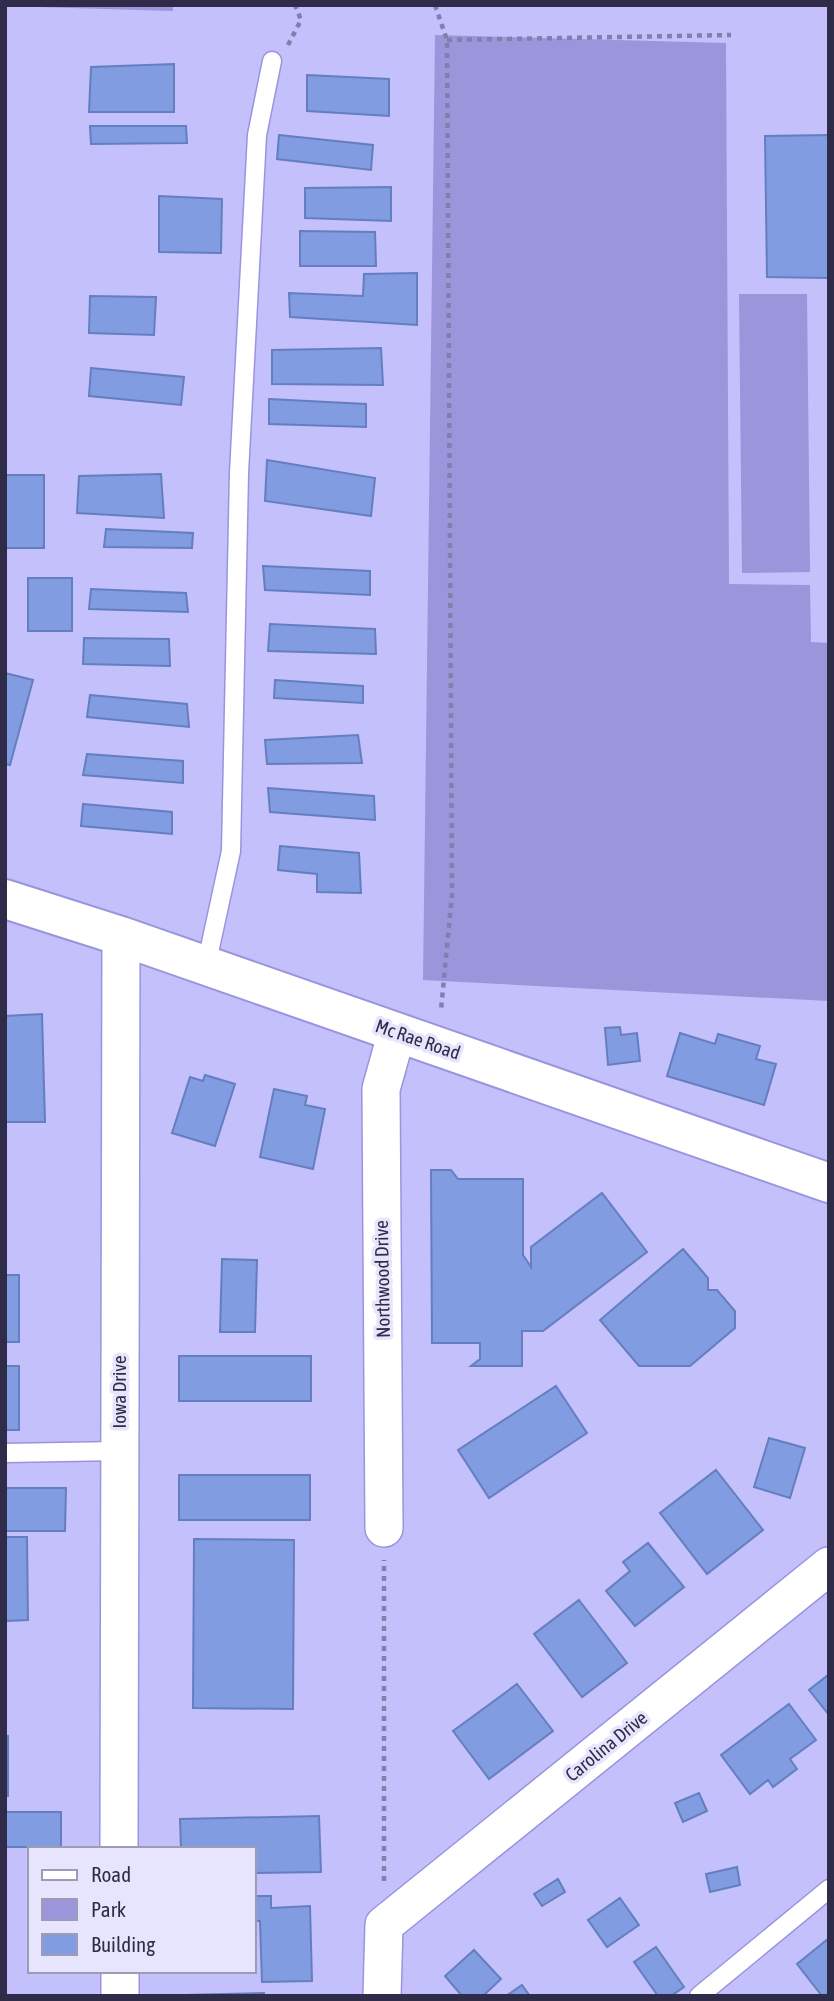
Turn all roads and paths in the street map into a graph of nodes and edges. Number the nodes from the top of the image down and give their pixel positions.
1 (295, 5) edge
2 (435, 5) edge
3 (731, 35) dead end
4 (447, 40) junction
5 (272, 61) joint
6 (5, 899) edge
7 (121, 936) junction
8 (206, 966) junction
9 (437, 1020) dead end
10 (397, 1032) junction
11 (829, 1183) edge
12 (119, 1451) junction
13 (5, 1453) edge
14 (384, 1528) joint
15 (829, 1566) edge
16 (119, 1847) edge
17 (829, 1889) edge
18 (384, 1926) junction
19 (120, 1973) edge
20 (120, 1996) edge
21 (382, 1996) edge
22 (699, 1996) edge

1 - 5 path
2 - 4 path
3 - 4 path
4 - 9 path
5 - 8 lane
6 - 7 street, Mc Rae Road
7 - 8 street, Mc Rae Road
7 - 12 street, Iowa Drive
8 - 10 street, Mc Rae Road
10 - 11 street, Mc Rae Road
10 - 14 street, Northwood Drive
12 - 13 lane
12 - 16 street, Iowa Drive
14 - 18 path
15 - 18 street, Carolina Drive
17 - 22 lane
18 - 21 street
19 - 20 street

